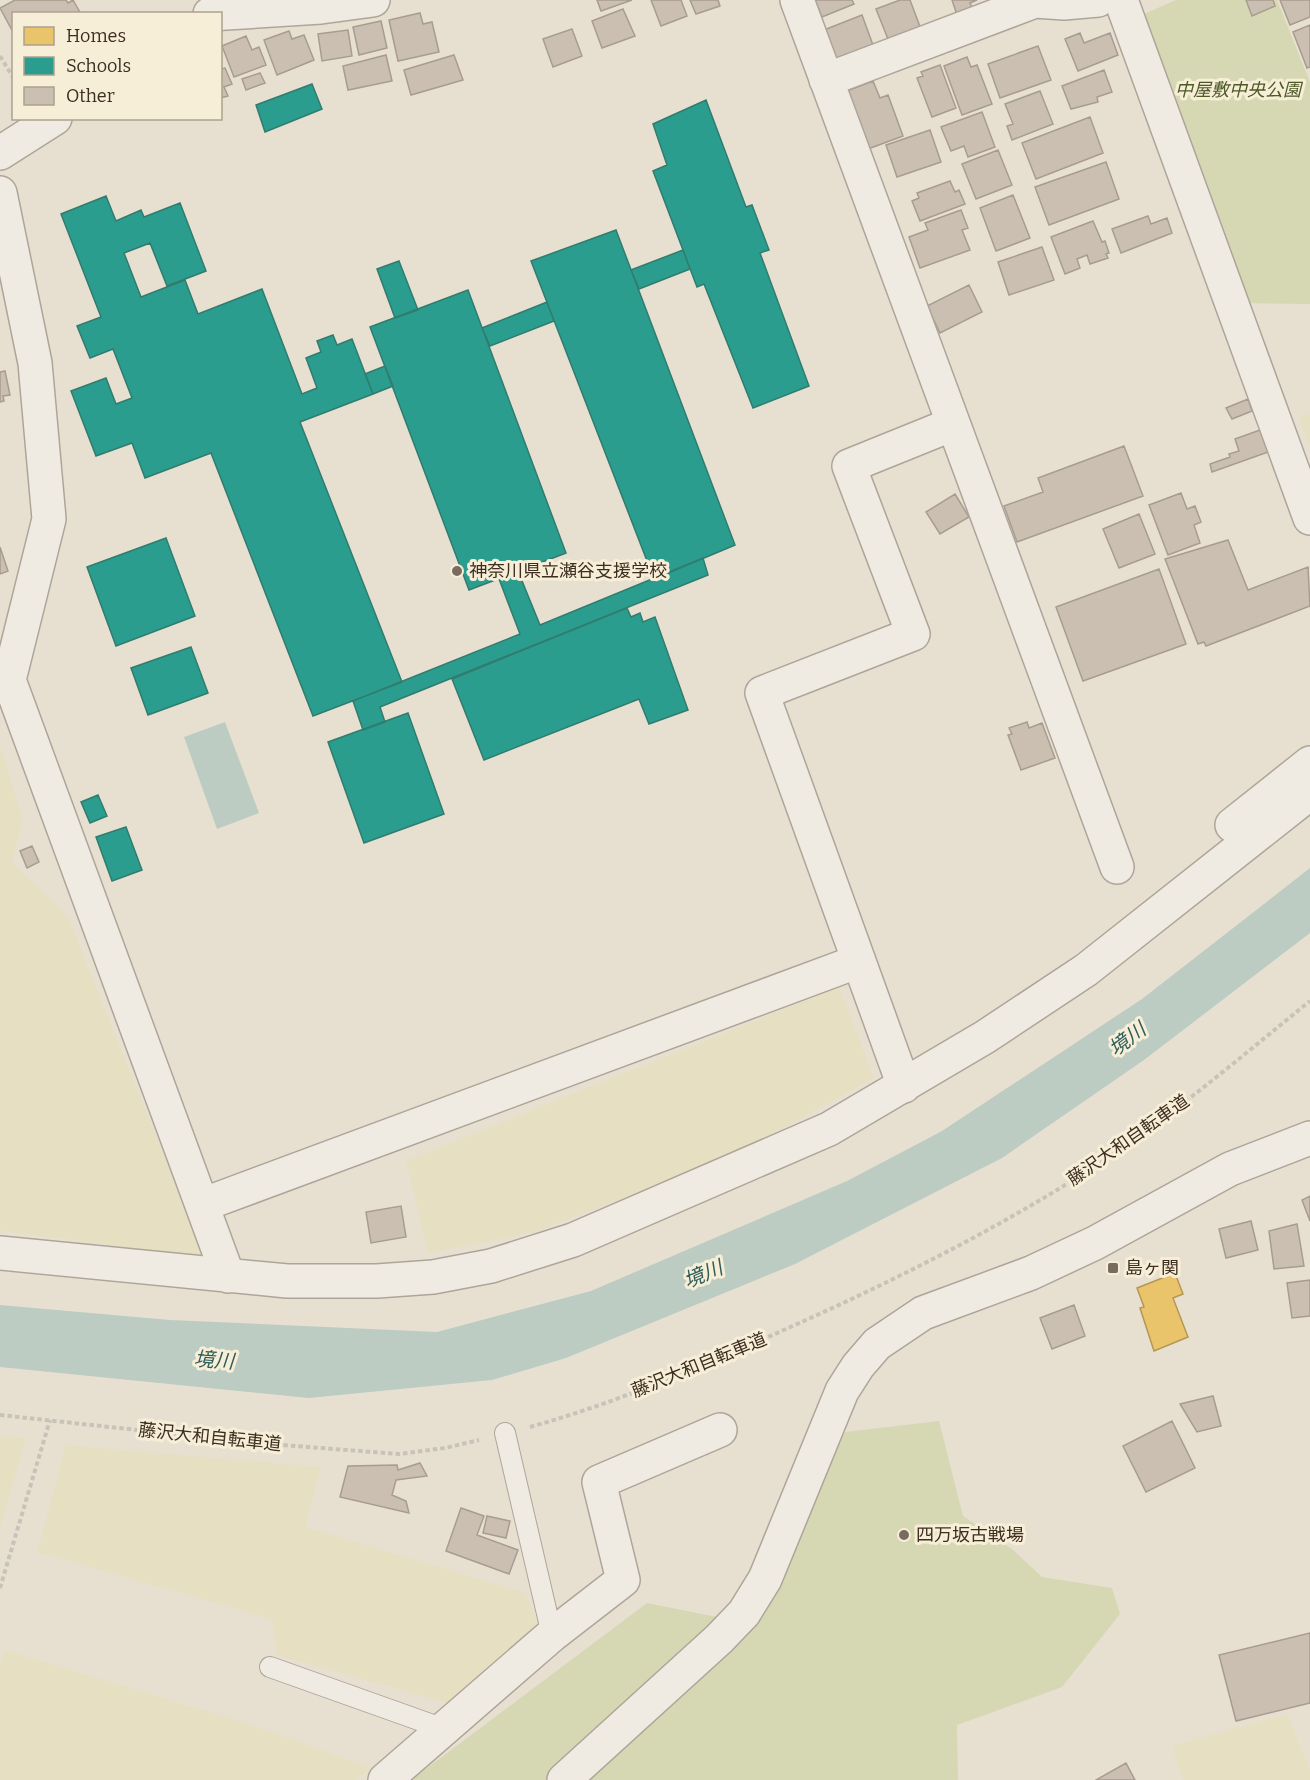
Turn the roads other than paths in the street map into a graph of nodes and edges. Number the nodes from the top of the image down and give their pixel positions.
1 (373, 0) edge
2 (796, 0) edge
3 (1035, 0) edge
4 (1098, 0) edge
5 (1121, 0) edge
6 (320, 3) edge
7 (222, 13) edge
8 (826, 80) junction
9 (52, 120) edge
10 (0, 153) edge
11 (0, 193) edge
12 (953, 424) junction
13 (1310, 519) edge
14 (4, 683) edge
15 (1310, 763) edge
16 (1310, 793) edge
17 (1224, 860) junction
18 (1117, 867) dead end
19 (859, 961) junction
20 (904, 1086) junction
21 (1310, 1138) edge
22 (202, 1205) junction
23 (0, 1253) edge
24 (228, 1276) junction
25 (720, 1431) dead end
26 (505, 1433) road end
27 (552, 1635) junction
28 (270, 1667) dead end
29 (444, 1729) junction
30 (385, 1780) edge
31 (564, 1780) edge

1 - 6 street
2 - 8 street
3 - 4 street
3 - 8 street
5 - 13 street
6 - 7 street
8 - 12 street
9 - 10 street
11 - 14 street
12 - 18 street
12 - 19 street
14 - 22 street
15 - 17 street
16 - 17 street
17 - 20 street
19 - 20 street
19 - 22 street
20 - 24 street
21 - 31 street
22 - 24 street
23 - 24 street
25 - 27 street
26 - 27 lane
27 - 29 street
28 - 29 lane
29 - 30 street

